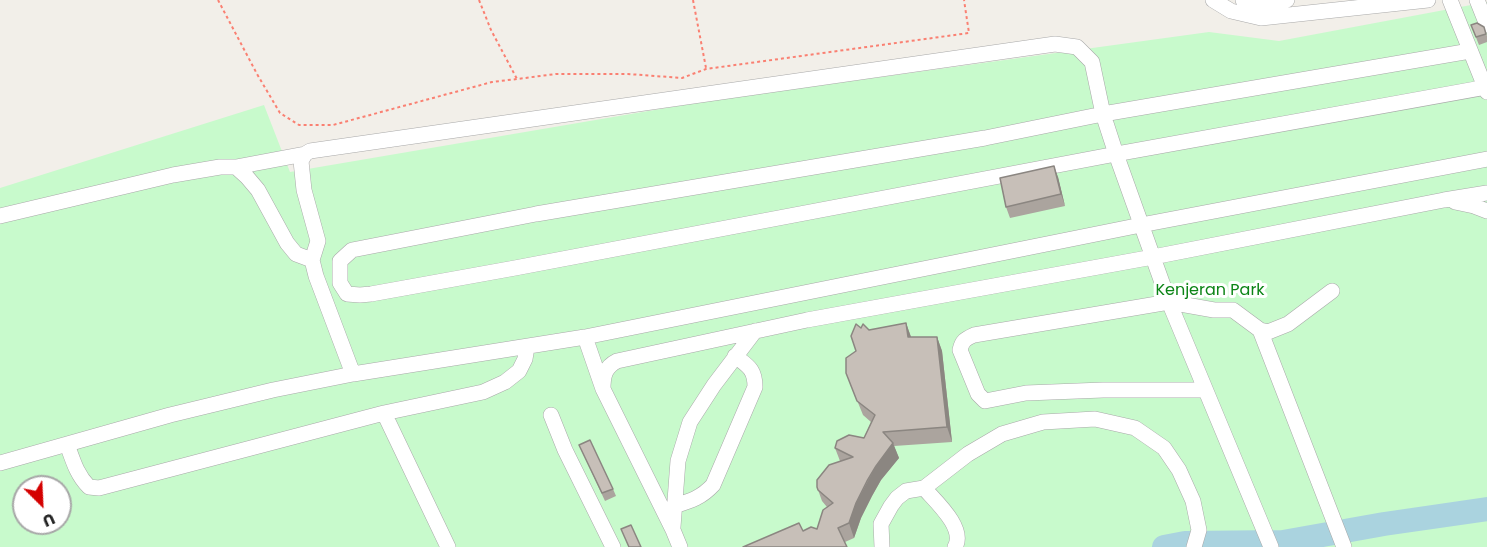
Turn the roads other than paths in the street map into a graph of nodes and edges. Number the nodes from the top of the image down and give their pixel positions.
1 (1213, 0) edge
2 (1243, 0) edge
3 (1287, 0) edge
4 (1428, 0) edge
5 (1450, 0) edge
6 (1477, 0) edge
7 (1487, 25) edge
8 (1470, 51) junction
9 (1486, 89) edge
10 (1103, 114) junction
11 (305, 154) junction
12 (1116, 154) junction
13 (1487, 159) edge
14 (236, 167) junction
15 (1487, 193) edge
16 (1444, 200) junction
17 (1487, 211) edge
18 (0, 216) edge
19 (1142, 225) junction
20 (1153, 257) junction
21 (312, 260) junction
22 (1332, 291) dead end
23 (1169, 302) junction
24 (1260, 330) junction
25 (755, 331) junction
26 (585, 337) junction
27 (527, 347) junction
28 (735, 356) junction
29 (353, 374) junction
30 (603, 389) junction
31 (1205, 390) junction
32 (384, 413) junction
33 (551, 414) dead end
34 (68, 444) junction
35 (0, 463) edge
36 (924, 488) junction
37 (674, 506) junction
38 (673, 530) junction
39 (1268, 541) edge
40 (448, 547) edge
41 (613, 547) edge
42 (680, 547) edge
43 (882, 547) edge
44 (955, 547) edge
45 (1194, 547) edge
46 (1344, 547) edge

1 - 4 street
2 - 3 street
5 - 8 street
6 - 7 street
8 - 9 street
8 - 10 street
9 - 12 street
10 - 11 street
10 - 12 street
10 - 12 street
11 - 14 street
11 - 21 street
12 - 19 street
13 - 19 street
14 - 18 street
14 - 21 street
15 - 16 street
16 - 17 street
16 - 20 street
19 - 20 street
19 - 26 street
20 - 23 street
20 - 25 street
21 - 29 street
22 - 24 street
23 - 24 street
23 - 31 street
23 - 31 street
24 - 46 street
25 - 28 street
25 - 30 street
26 - 27 street
26 - 30 street
27 - 29 street
27 - 32 street
28 - 37 street
28 - 37 street
29 - 34 street
30 - 38 street
31 - 39 street
32 - 34 street
32 - 40 street
33 - 41 street
34 - 35 street
36 - 43 street
36 - 44 street
36 - 45 street
37 - 38 street
38 - 42 street

